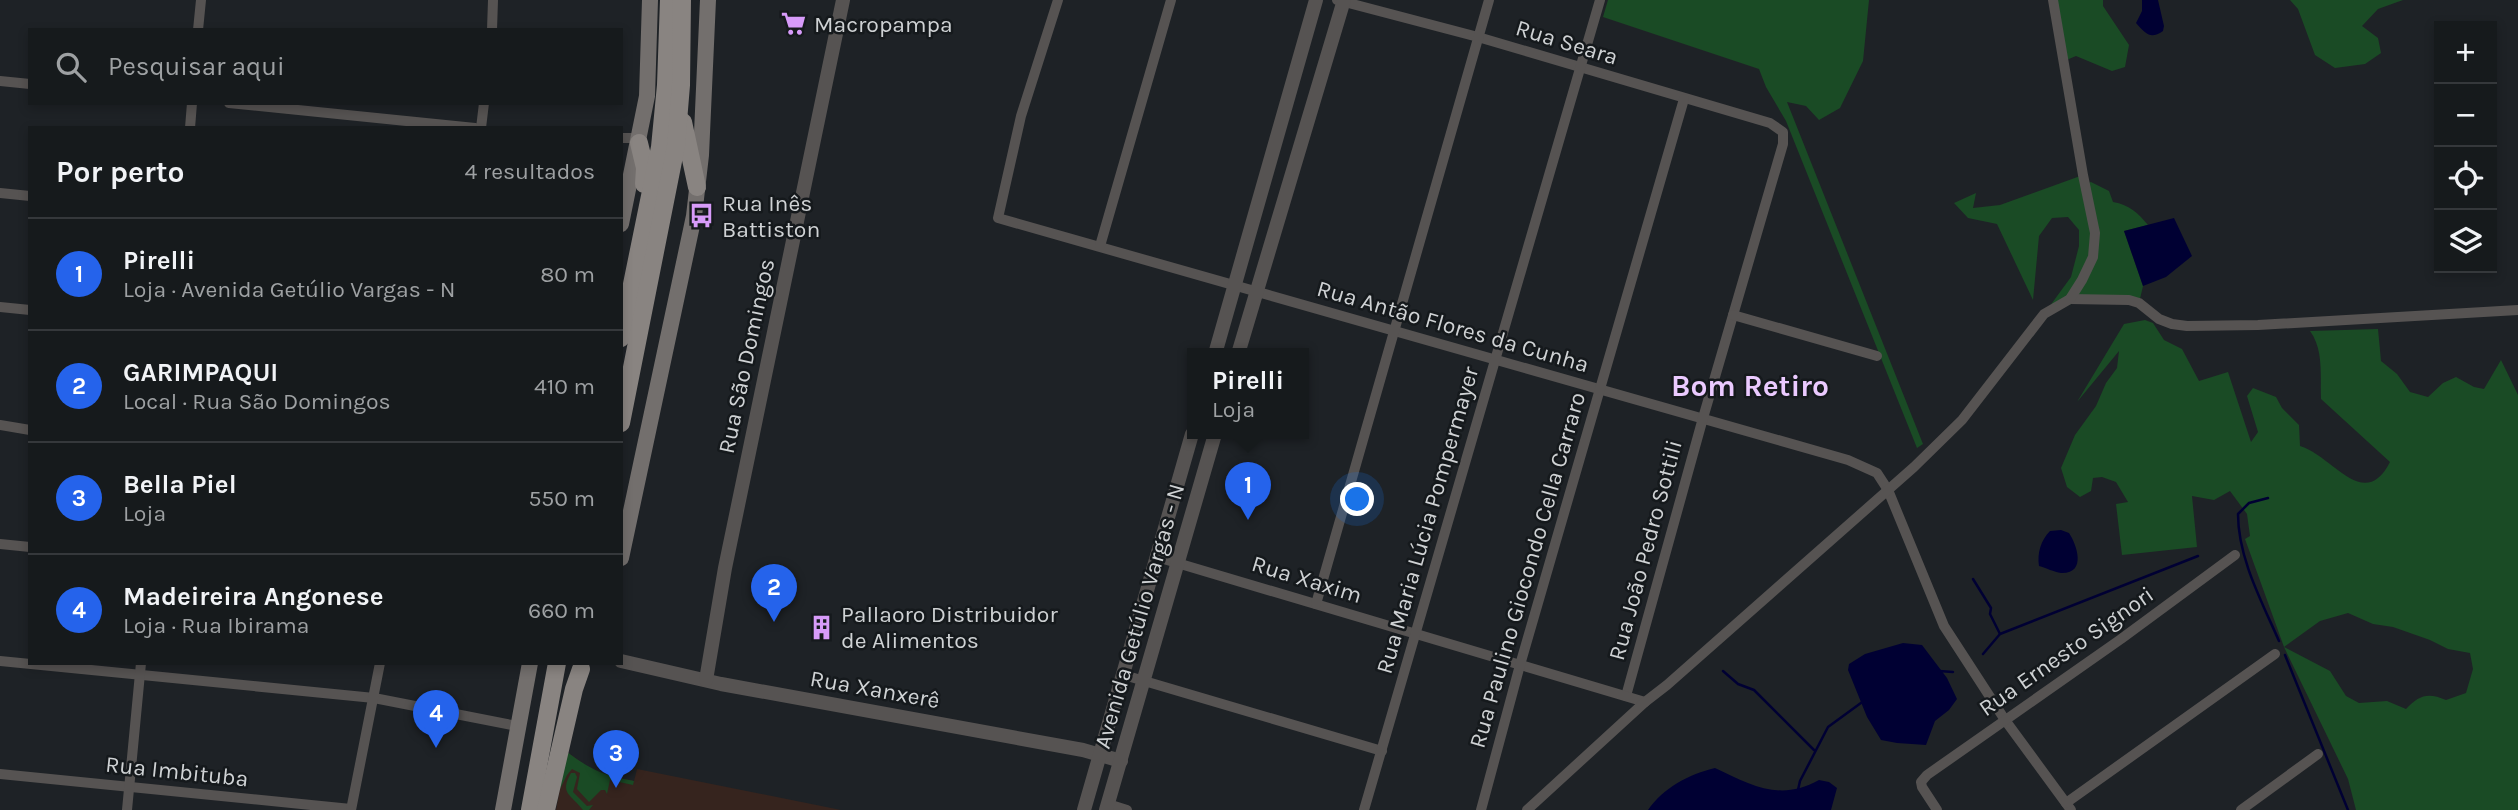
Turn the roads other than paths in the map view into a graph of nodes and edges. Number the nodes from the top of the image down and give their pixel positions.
1 (201, 0) edge
2 (493, 0) edge
3 (650, 0) edge
4 (669, 0) edge
5 (682, 0) edge
6 (708, 0) edge
7 (843, 0) edge
8 (1058, 0) edge
9 (1171, 0) edge
10 (1315, 0) edge
11 (1489, 0) edge
12 (1600, 0) edge
13 (2053, 0) edge
14 (1341, 1) edge
15 (198, 28) edge
16 (492, 28) edge
17 (1478, 37) junction
18 (1580, 68) junction
19 (0, 81) edge
20 (28, 84) edge
21 (1684, 99) junction
22 (679, 104) junction
23 (192, 105) edge
24 (249, 105) edge
25 (484, 105) edge
26 (190, 126) edge
27 (455, 126) edge
28 (481, 126) edge
29 (1783, 132) joint
30 (633, 140) edge
31 (698, 187) junction
32 (0, 193) edge
33 (28, 196) edge
34 (623, 211) edge
35 (1100, 246) junction
36 (638, 261) junction
37 (1234, 286) junction
38 (1256, 292) junction
39 (2070, 299) junction
40 (0, 307) edge
41 (28, 310) edge
42 (2518, 310) edge
43 (1733, 315) junction
44 (623, 329) edge
45 (1394, 331) junction
46 (1217, 348) edge
47 (1240, 348) edge
48 (1877, 356) dead end
49 (1495, 359) junction
50 (1601, 390) junction
51 (623, 414) edge
52 (1703, 418) junction
53 (0, 425) edge
54 (28, 430) edge
55 (1191, 439) edge
56 (1214, 439) edge
57 (1888, 490) junction
58 (0, 544) edge
59 (28, 547) edge
60 (623, 549) edge
61 (2235, 555) dead end
62 (1157, 557) junction
63 (1178, 563) junction
64 (1316, 604) junction
65 (1416, 634) junction
66 (2275, 654) dead end
67 (0, 661) edge
68 (623, 661) edge
69 (28, 663) edge
70 (1520, 664) junction
71 (70, 665) edge
72 (380, 665) edge
73 (530, 665) edge
74 (557, 665) edge
75 (581, 665) edge
76 (140, 669) edge
77 (1124, 675) junction
78 (706, 680) junction
79 (1144, 681) junction
80 (1626, 696) junction
81 (373, 698) junction
82 (1645, 702) junction
83 (2005, 720) junction
84 (517, 726) junction
85 (1382, 751) junction
86 (1100, 754) junction
87 (2318, 754) dead end
88 (1121, 761) junction
89 (0, 774) edge
90 (129, 787) junction
91 (1107, 807) edge
92 (2068, 807) edge
93 (127, 810) edge
94 (351, 810) edge
95 (503, 810) edge
96 (530, 810) edge
97 (546, 810) edge
98 (1084, 810) edge
99 (1127, 810) edge
100 (1364, 810) edge
101 (1481, 810) edge
102 (1527, 810) edge
103 (1937, 810) edge
104 (2241, 810) edge

1 - 15 street
2 - 16 street
3 - 30 main road
4 - 36 main road
5 - 22 main road
6 - 31 main road
7 - 78 street, Rua São Domingos
8 - 35 street, Rua Antão Flores da Cunha
9 - 35 street
10 - 37 street
11 - 17 street
12 - 18 street, Rua Maria Lúcia Pompermayer
13 - 39 street
14 - 17 street, Rua Seara
14 - 38 street
17 - 18 street, Rua Seara
17 - 45 street
18 - 21 street, Rua Seara
18 - 49 street, Rua Maria Lúcia Pompermayer
19 - 20 street
21 - 29 street, Rua Seara
21 - 50 street, Rua Paulino Giocondo Cella Carraro
22 - 31 main road
22 - 51 main road
23 - 26 street
24 - 27 street
25 - 28 street
29 - 43 street, Rua João Pedro Sottili
30 - 34 main road
30 - 36 main road
31 - 60 main road
32 - 33 street
35 - 37 street, Rua Antão Flores da Cunha
36 - 44 main road
37 - 38 street, Rua Antão Flores da Cunha
37 - 46 street
38 - 45 street, Rua Antão Flores da Cunha
38 - 47 street
39 - 42 street
39 - 57 street
40 - 41 street
43 - 48 street
43 - 52 street, Rua João Pedro Sottili
45 - 49 street, Rua Antão Flores da Cunha
45 - 64 street
49 - 50 street, Rua Antão Flores da Cunha
49 - 65 street, Rua Maria Lúcia Pompermayer
50 - 52 street, Rua Antão Flores da Cunha
50 - 70 street, Rua Paulino Giocondo Cella Carraro
52 - 57 street, Rua Antão Flores da Cunha
52 - 80 street, Rua João Pedro Sottili
53 - 54 street
55 - 62 street, Avenida Getúlio Vargas - N
56 - 63 street, Avenida Getúlio Vargas - N
57 - 82 street
57 - 83 street
58 - 59 street
61 - 83 street, Rua Ernesto Signori
62 - 63 street, Rua Xaxim
62 - 77 street, Avenida Getúlio Vargas - N
63 - 64 street, Rua Xaxim
63 - 79 street, Avenida Getúlio Vargas - N
64 - 65 street, Rua Xaxim
65 - 70 street, Rua Xaxim
65 - 85 street, Rua Maria Lúcia Pompermayer
66 - 92 street
67 - 69 street
68 - 78 street, Rua Xanxerê
70 - 80 street, Rua Xaxim
70 - 101 street, Rua Paulino Giocondo Cella Carraro
71 - 76 street
72 - 81 street
73 - 84 main road
74 - 96 main road
75 - 97 main road
76 - 81 street
76 - 90 street
77 - 79 street
77 - 86 street, Avenida Getúlio Vargas - N
78 - 86 street, Rua Xanxerê
79 - 85 street
79 - 88 street, Avenida Getúlio Vargas - N
80 - 82 street, Rua Xaxim
81 - 84 street
81 - 94 street
82 - 102 street
83 - 92 street
83 - 103 street, Rua Ernesto Signori
84 - 95 main road
85 - 100 street, Rua Maria Lúcia Pompermayer
86 - 88 street, Rua Xanxerê
86 - 98 street, Avenida Getúlio Vargas - N
87 - 104 street
88 - 91 street, Avenida Getúlio Vargas - N
89 - 90 street, Rua Imbituba
90 - 93 street
90 - 94 street, Rua Imbituba
91 - 99 street

